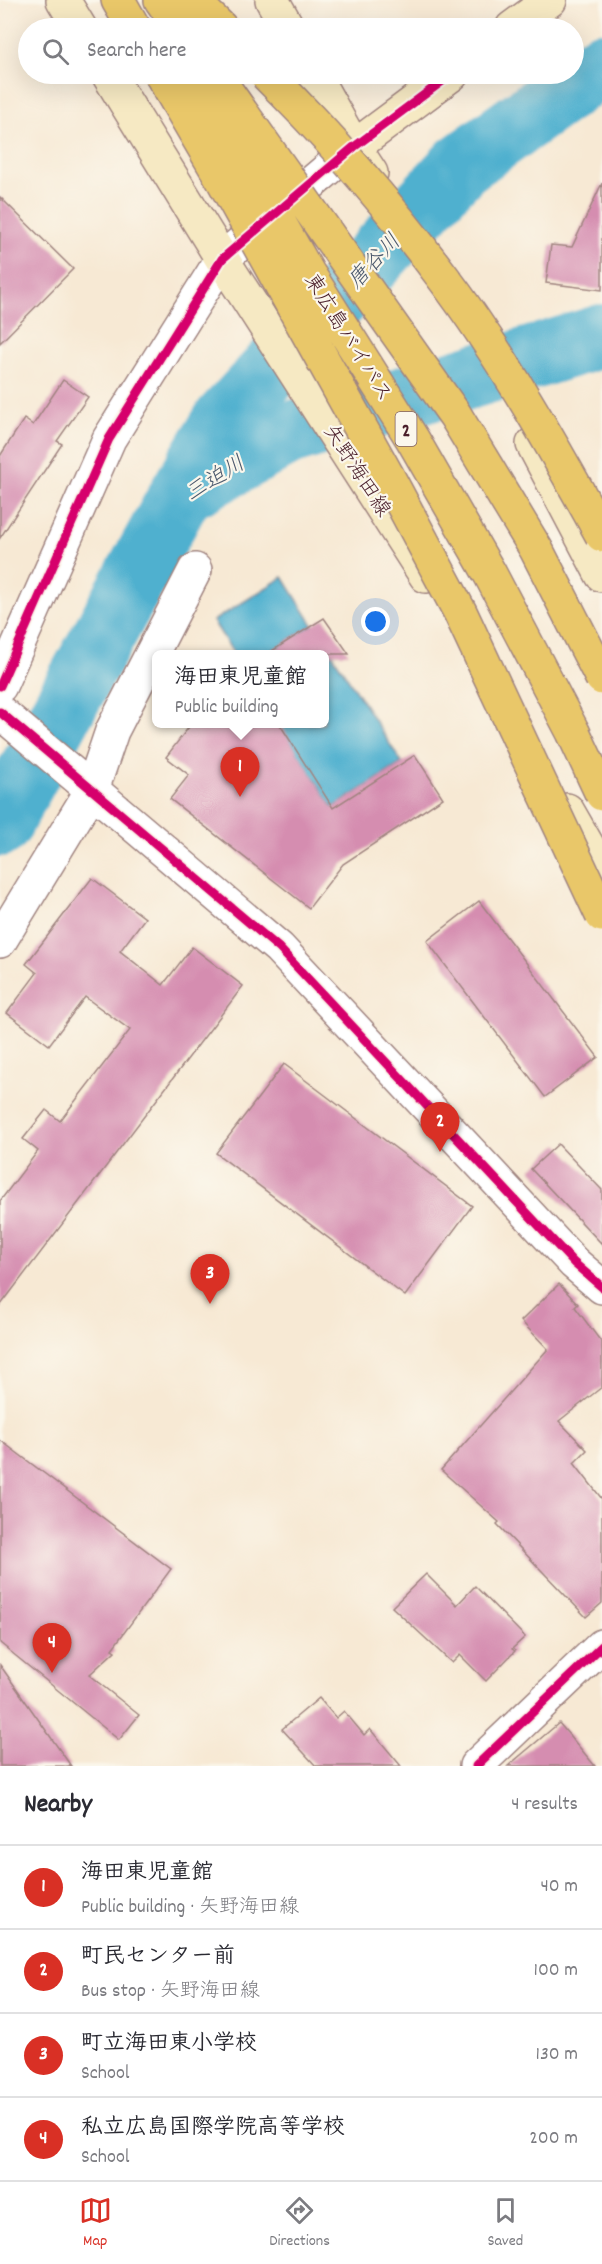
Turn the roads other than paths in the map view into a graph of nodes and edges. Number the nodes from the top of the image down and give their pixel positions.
1 (63, 0) edge
2 (118, 0) edge
3 (151, 0) edge
4 (161, 0) edge
5 (192, 0) edge
6 (272, 0) edge
7 (550, 0) edge
8 (74, 18) edge
9 (128, 18) edge
10 (162, 18) edge
11 (174, 18) edge
12 (211, 18) edge
13 (282, 18) edge
14 (526, 18) edge
15 (114, 84) edge
16 (166, 84) edge
17 (200, 84) edge
18 (221, 84) edge
19 (276, 84) edge
20 (319, 84) edge
21 (439, 84) edge
22 (354, 147) junction
23 (222, 259) junction
24 (602, 535) edge
25 (195, 570) dead end
26 (602, 576) edge
27 (154, 650) edge
28 (152, 653) edge
29 (602, 678) edge
30 (2, 705) edge
31 (80, 781) junction
32 (602, 794) edge
33 (602, 871) edge
34 (602, 915) edge
35 (0, 941) edge
36 (602, 1287) edge
37 (602, 1646) edge
38 (476, 1766) edge

1 - 8 main road
2 - 9 highway
3 - 10 highway
4 - 11 highway
5 - 12 highway
6 - 13 main road
7 - 14 main road
15 - 23 main road, 矢野海田線
16 - 34 highway, bridge
17 - 32 highway, 東広島バイパス / 2, bridge
18 - 29 highway, 東広島バイパス / 2, bridge
19 - 24 highway, bridge
20 - 22 main road
21 - 22 main road
22 - 23 street
22 - 26 main road, bridge
23 - 30 street
23 - 33 main road, 矢野海田線
25 - 27 street
28 - 31 street
30 - 31 street
31 - 35 street
31 - 36 street
37 - 38 street

